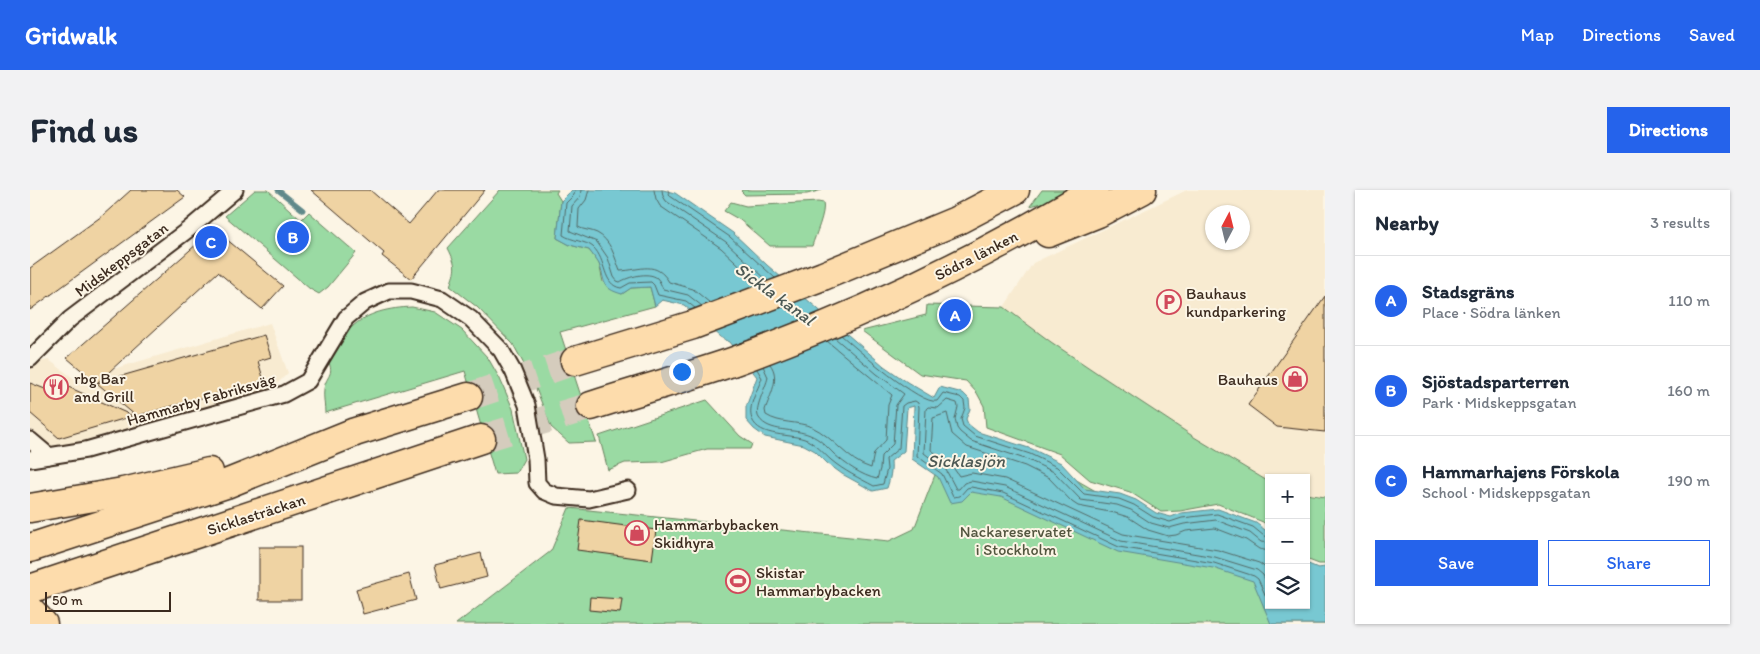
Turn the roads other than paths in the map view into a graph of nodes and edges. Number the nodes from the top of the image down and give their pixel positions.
1 (236, 190) edge
2 (978, 190) edge
3 (1014, 190) edge
4 (1094, 190) edge
5 (1142, 190) edge
6 (823, 276) junction
7 (912, 287) junction
8 (30, 359) edge
9 (574, 361) tunnel mouth
10 (468, 397) tunnel mouth
11 (591, 406) tunnel mouth
12 (355, 432) junction
13 (30, 440) edge
14 (482, 440) tunnel mouth
15 (49, 456) junction
16 (30, 459) edge
17 (628, 490) dead end
18 (30, 508) edge
19 (157, 546) junction
20 (30, 548) edge
21 (30, 589) edge
22 (30, 604) edge
23 (30, 610) edge
24 (43, 624) edge

1 - 8 street, Midskeppsgatan
2 - 6 highway
3 - 6 highway
4 - 7 highway, Södra länken
5 - 7 highway
6 - 9 highway
7 - 11 highway, Södra länken
10 - 12 highway
12 - 18 highway
12 - 20 highway
13 - 15 street
14 - 19 highway, Sicklasträckan
15 - 16 street, Hammarby Fabriksväg
15 - 17 street, Hammarby Fabriksväg
19 - 21 highway, Sicklasträckan
19 - 22 highway
23 - 24 highway

